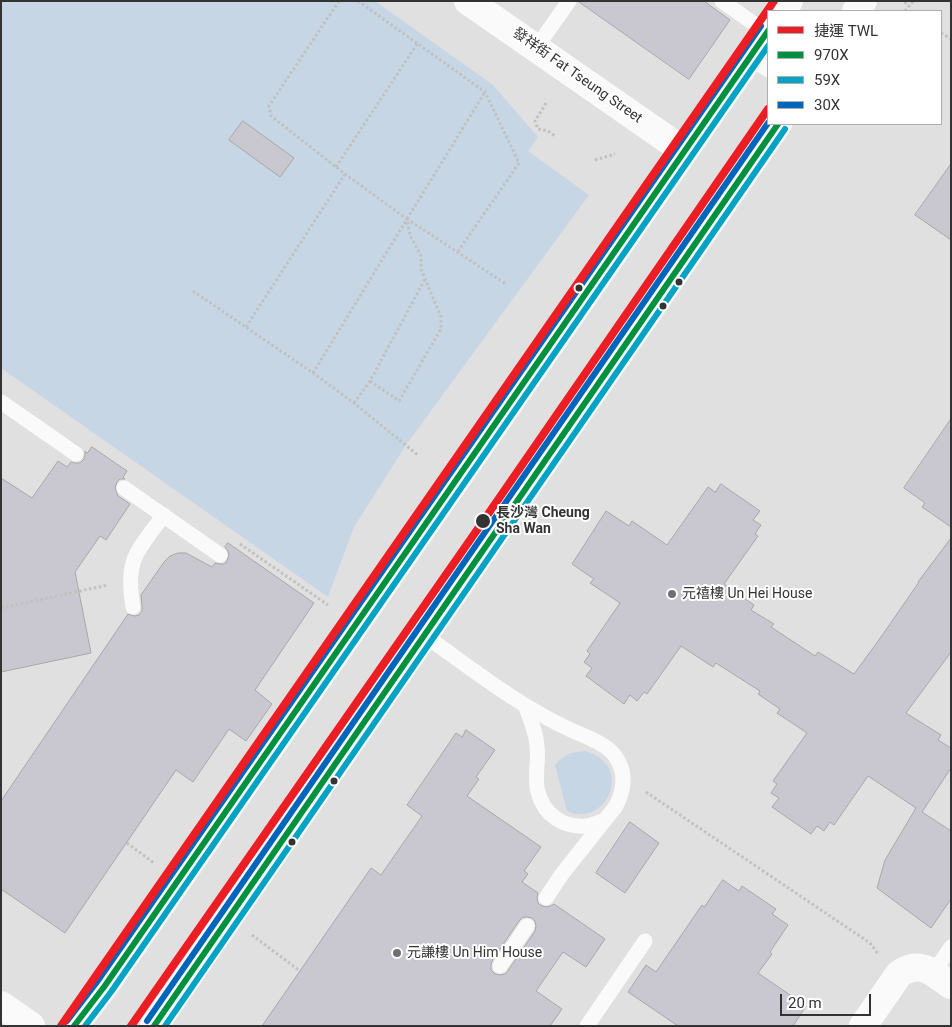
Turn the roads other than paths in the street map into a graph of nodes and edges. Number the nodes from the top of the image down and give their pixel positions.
1 (468, 1) edge
2 (569, 1) edge
3 (722, 1) edge
4 (767, 23) edge
5 (767, 40) edge
6 (536, 48) junction
7 (759, 63) edge
8 (777, 125) edge
9 (684, 151) junction
10 (1, 402) edge
11 (76, 454) dead end
12 (124, 488) dead end
13 (164, 515) junction
14 (220, 555) dead end
15 (133, 607) dead end
16 (424, 635) junction
17 (525, 705) junction
18 (605, 820) junction
19 (546, 898) dead end
20 (527, 926) dead end
21 (645, 941) dead end
22 (951, 947) edge
23 (500, 966) dead end
24 (942, 979) edge
25 (1, 1006) edge
26 (31, 1026) edge
27 (74, 1026) edge
28 (154, 1026) edge
29 (587, 1026) edge
30 (863, 1026) edge

1 - 6 main road, 發祥街 Fat Tseung Street
2 - 6 lane
3 - 4 lane
5 - 7 main road
6 - 9 main road, 發祥街 Fat Tseung Street
7 - 9 main road
8 - 16 main road
9 - 27 main road
10 - 11 lane
12 - 13 lane
13 - 14 lane
13 - 15 lane
16 - 17 lane
16 - 28 main road
17 - 18 lane
17 - 18 lane
18 - 19 lane
20 - 23 lane
21 - 29 lane
22 - 24 lane
24 - 30 main road
25 - 26 main road

